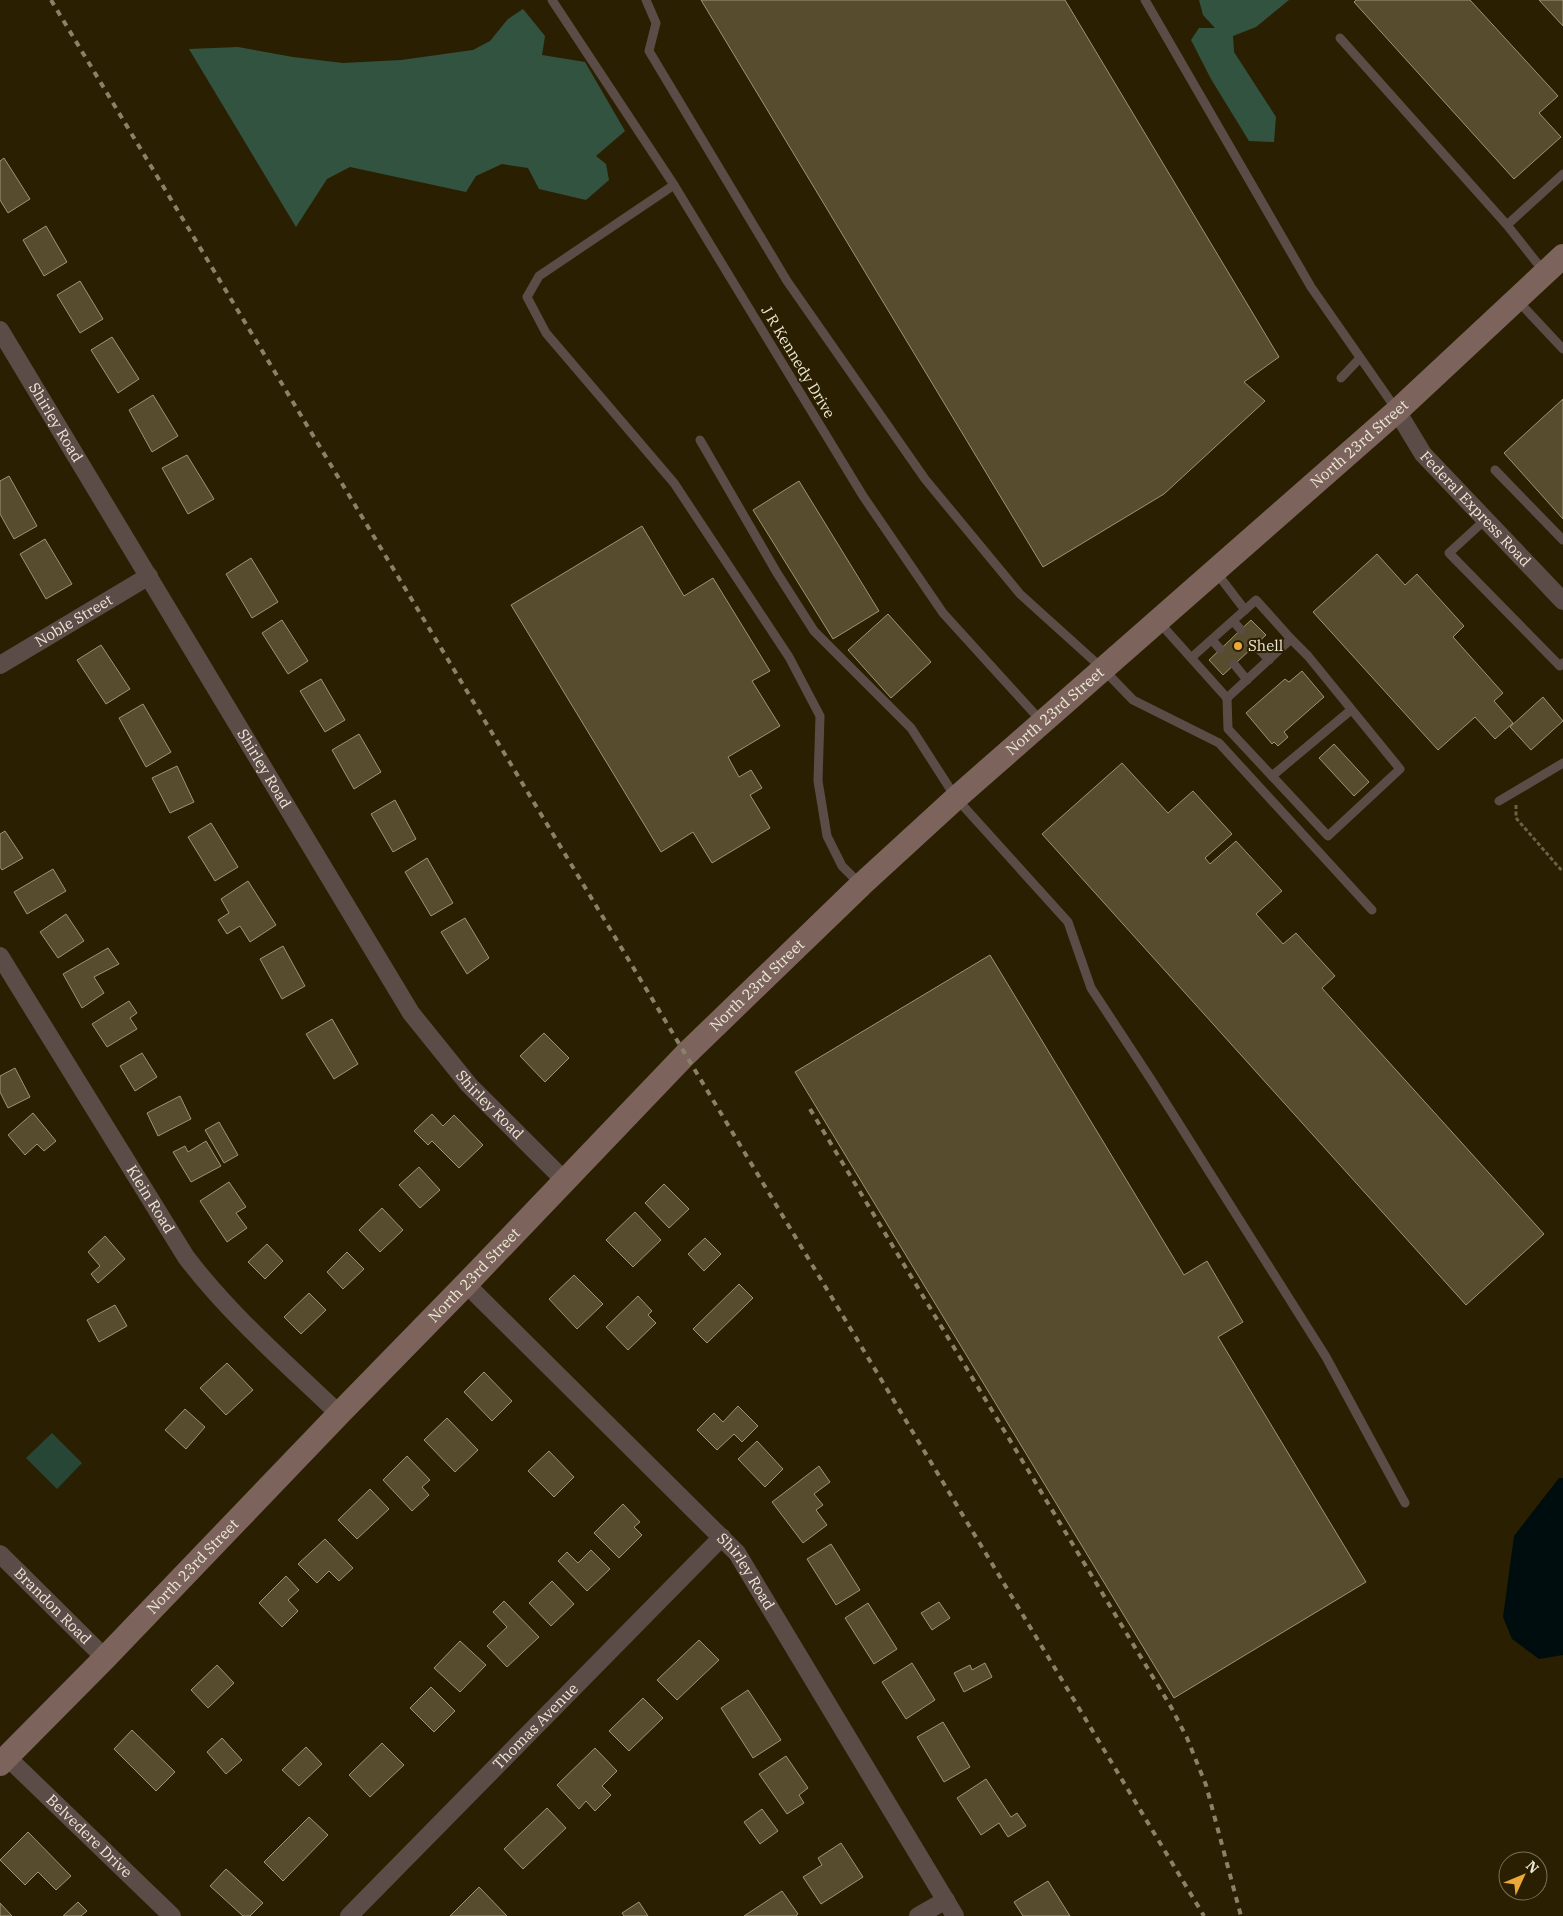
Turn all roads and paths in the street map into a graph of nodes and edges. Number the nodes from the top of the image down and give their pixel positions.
1 (552, 0) edge
2 (646, 0) edge
3 (1145, 0) edge
4 (1340, 38) dead end
5 (1563, 174) edge
6 (674, 185) junction
7 (1507, 226) junction
8 (1563, 256) edge
9 (1545, 272) junction
10 (1516, 299) junction
11 (0, 330) edge
12 (1563, 349) edge
13 (1360, 358) junction
14 (1341, 378) dead end
15 (1397, 412) junction
16 (700, 440) dead end
17 (1495, 470) dead end
18 (1486, 519) junction
19 (1563, 540) edge
20 (1215, 572) junction
21 (148, 576) junction
22 (1563, 601) edge
23 (1245, 610) junction
24 (1158, 621) junction
25 (1233, 621) junction
26 (1241, 630) dead end
27 (1291, 639) junction
28 (1212, 640) junction
29 (1255, 645) dead end
30 (1220, 649) dead end
31 (1191, 658) junction
32 (1269, 660) junction
33 (1563, 663) edge
34 (1234, 664) dead end
35 (0, 665) edge
36 (1103, 669) junction
37 (1247, 680) junction
38 (1227, 698) junction
39 (1351, 710) junction
40 (1042, 722) junction
41 (1563, 764) edge
42 (1272, 776) junction
43 (1516, 792) junction
44 (956, 798) junction
45 (1498, 801) dead end
46 (1563, 872) edge
47 (861, 885) junction
48 (1372, 910) dead end
49 (0, 956) edge
50 (565, 1181) junction
51 (466, 1284) junction
52 (339, 1414) junction
53 (1404, 1503) dead end
54 (722, 1537) junction
55 (0, 1554) edge
56 (105, 1658) junction
57 (3, 1760) edge
58 (946, 1900) junction
59 (172, 1916) edge
60 (349, 1916) edge
61 (918, 1916) edge
62 (956, 1916) edge

1 - 6 lane, J R Kennedy Drive
2 - 36 lane
3 - 13 lane
4 - 7 lane
5 - 7 lane
6 - 40 lane, J R Kennedy Drive
6 - 47 lane
7 - 9 lane
8 - 9 main road, North 23rd Street
9 - 10 main road, North 23rd Street
10 - 12 lane
10 - 15 main road, North 23rd Street
11 - 21 street, Shirley Road
13 - 14 lane
13 - 15 lane
15 - 18 street, Federal Express Road
15 - 20 main road, North 23rd Street
16 - 44 lane
17 - 19 lane
18 - 22 street, Federal Express Road
18 - 33 lane
20 - 23 lane
20 - 24 main road, North 23rd Street
21 - 35 street, Noble Street
21 - 50 street, Shirley Road
23 - 25 lane
23 - 27 lane
24 - 31 lane
24 - 36 main road, North 23rd Street
25 - 26 lane
25 - 28 lane
27 - 32 lane
27 - 39 lane
28 - 30 lane
28 - 31 lane
29 - 32 lane
31 - 38 lane
32 - 37 lane
34 - 37 lane
36 - 40 main road, North 23rd Street
36 - 48 lane
37 - 38 lane
38 - 42 lane
39 - 42 lane
39 - 42 lane
40 - 44 main road, North 23rd Street
41 - 43 lane
43 - 45 lane
43 - 46 path
44 - 47 main road, North 23rd Street
44 - 53 lane
47 - 50 main road, North 23rd Street
49 - 52 street, Klein Road
50 - 51 main road, North 23rd Street
51 - 52 main road, North 23rd Street
51 - 54 street, Shirley Road
52 - 56 main road, North 23rd Street
54 - 58 street, Shirley Road
54 - 60 street, Thomas Avenue
55 - 56 street, Brandon Road
56 - 57 main road, North 23rd Street
57 - 59 street, Belvedere Drive
58 - 61 street
58 - 62 street, Shirley Road

